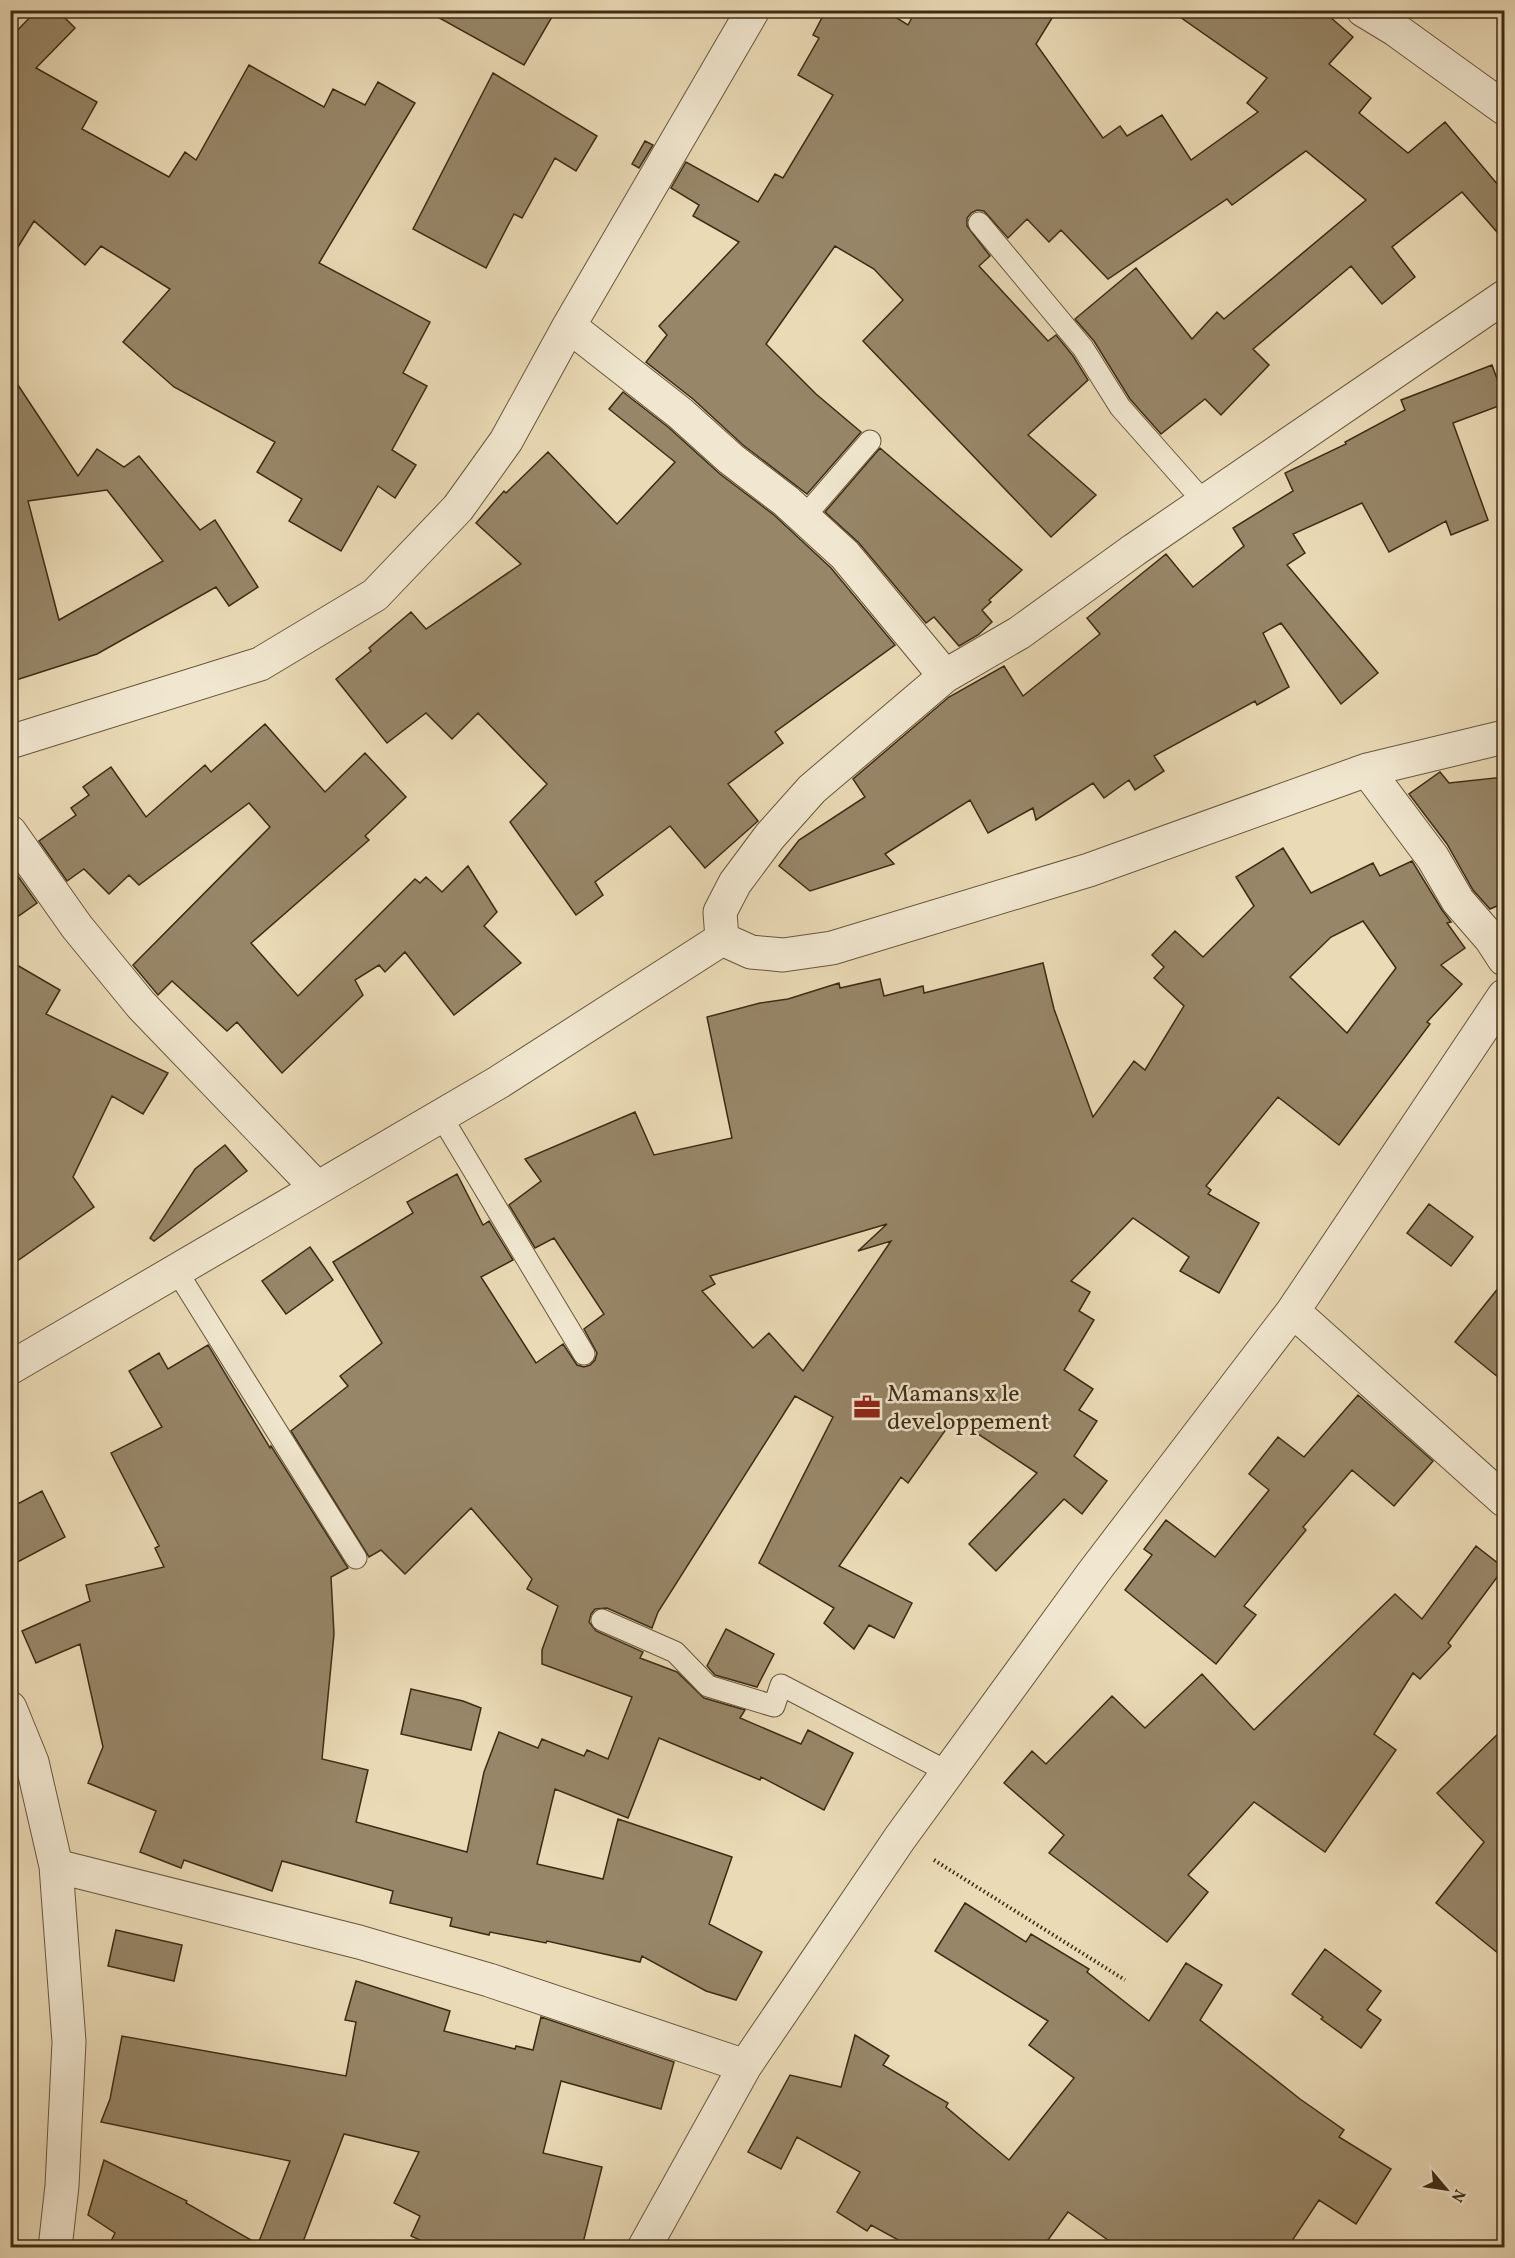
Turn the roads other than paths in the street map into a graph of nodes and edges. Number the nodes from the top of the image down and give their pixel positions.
1 (753, 10) edge
2 (1364, 10) edge
3 (1504, 108) edge
4 (979, 223) dead end
5 (1504, 297) edge
6 (569, 326) junction
7 (870, 441) dead end
8 (1204, 502) junction
9 (804, 518) junction
10 (945, 676) junction
11 (1504, 736) edge
12 (10, 742) edge
13 (1367, 770) junction
14 (10, 832) edge
15 (722, 939) junction
16 (1504, 959) edge
17 (1504, 996) edge
18 (441, 1116) junction
19 (318, 1188) junction
20 (176, 1270) junction
21 (1293, 1311) junction
22 (584, 1354) dead end
23 (10, 1368) edge
24 (1504, 1500) edge
25 (356, 1558) dead end
26 (602, 1620) dead end
27 (10, 1708) edge
28 (948, 1772) junction
29 (56, 1866) junction
30 (745, 2066) junction
31 (55, 2247) edge
32 (644, 2247) edge

1 - 6 street
2 - 3 street
4 - 8 lane
5 - 8 street
6 - 9 street
6 - 12 street
7 - 9 lane
8 - 10 street
9 - 10 street
10 - 15 street
11 - 13 street
13 - 15 street
13 - 16 street
14 - 19 street
15 - 18 street
17 - 21 street
18 - 19 street
18 - 22 lane
19 - 20 street
20 - 23 street
20 - 25 lane
21 - 24 street
21 - 28 street
26 - 28 lane
27 - 29 street
28 - 30 street
29 - 30 street
29 - 31 street
30 - 32 street

